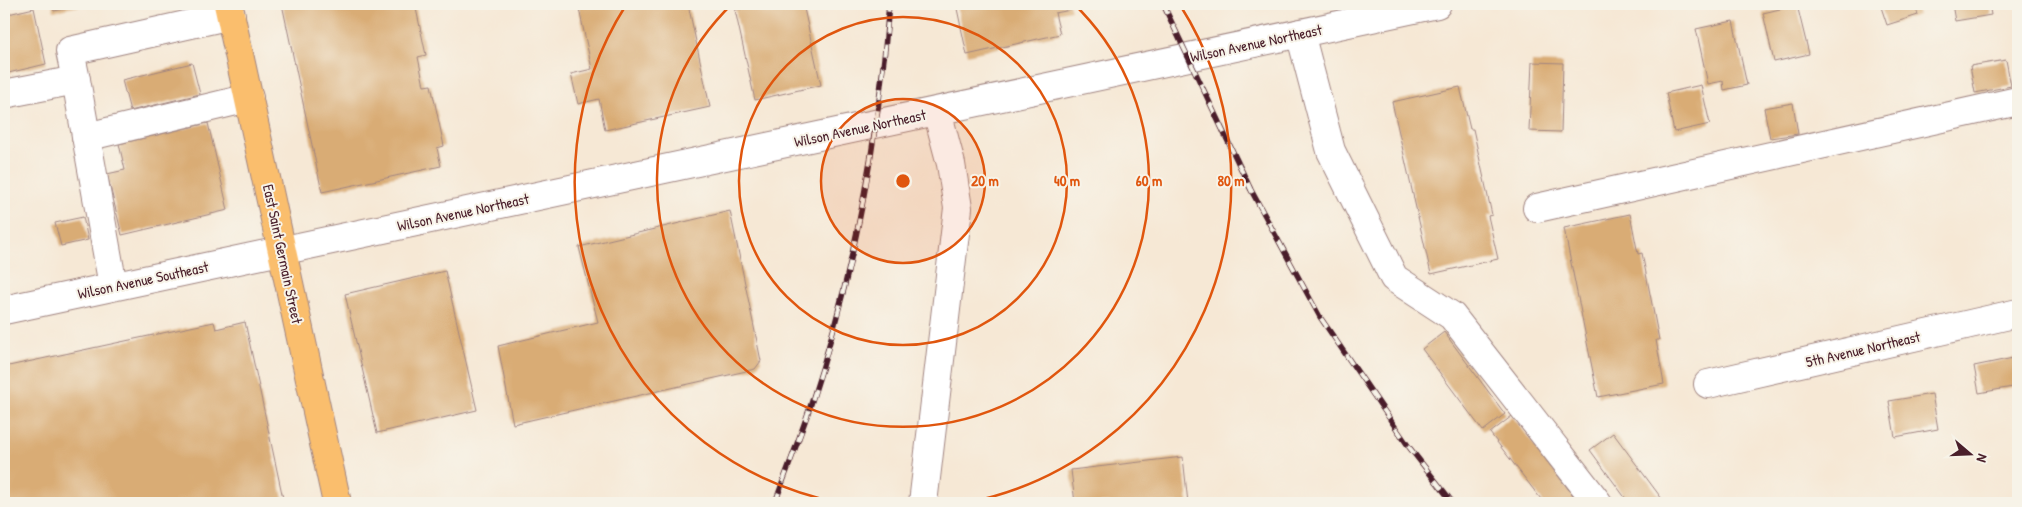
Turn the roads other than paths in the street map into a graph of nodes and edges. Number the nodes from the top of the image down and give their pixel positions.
1 (1437, 4) edge
2 (230, 9) edge
3 (1300, 34) junction
4 (76, 80) junction
5 (4, 94) edge
6 (249, 98) junction
7 (2018, 101) edge
8 (937, 111) junction
9 (86, 137) junction
10 (1537, 208) dead end
11 (282, 251) junction
12 (114, 286) junction
13 (4, 310) edge
14 (2018, 313) edge
15 (1708, 384) dead end
16 (337, 503) edge
17 (923, 503) edge
18 (1598, 503) edge

1 - 3 street, Wilson Avenue Northeast
2 - 4 street
2 - 6 main road, East Saint Germain Street
3 - 8 street, Wilson Avenue Northeast
3 - 18 street
4 - 5 street
4 - 9 street
6 - 9 street
6 - 11 main road, East Saint Germain Street
7 - 10 street
8 - 11 street, Wilson Avenue Northeast
8 - 17 street
9 - 12 street
11 - 12 street, Wilson Avenue Southeast
11 - 16 main road, East Saint Germain Street
12 - 13 street, Wilson Avenue Southeast
14 - 15 street, 5th Avenue Northeast

